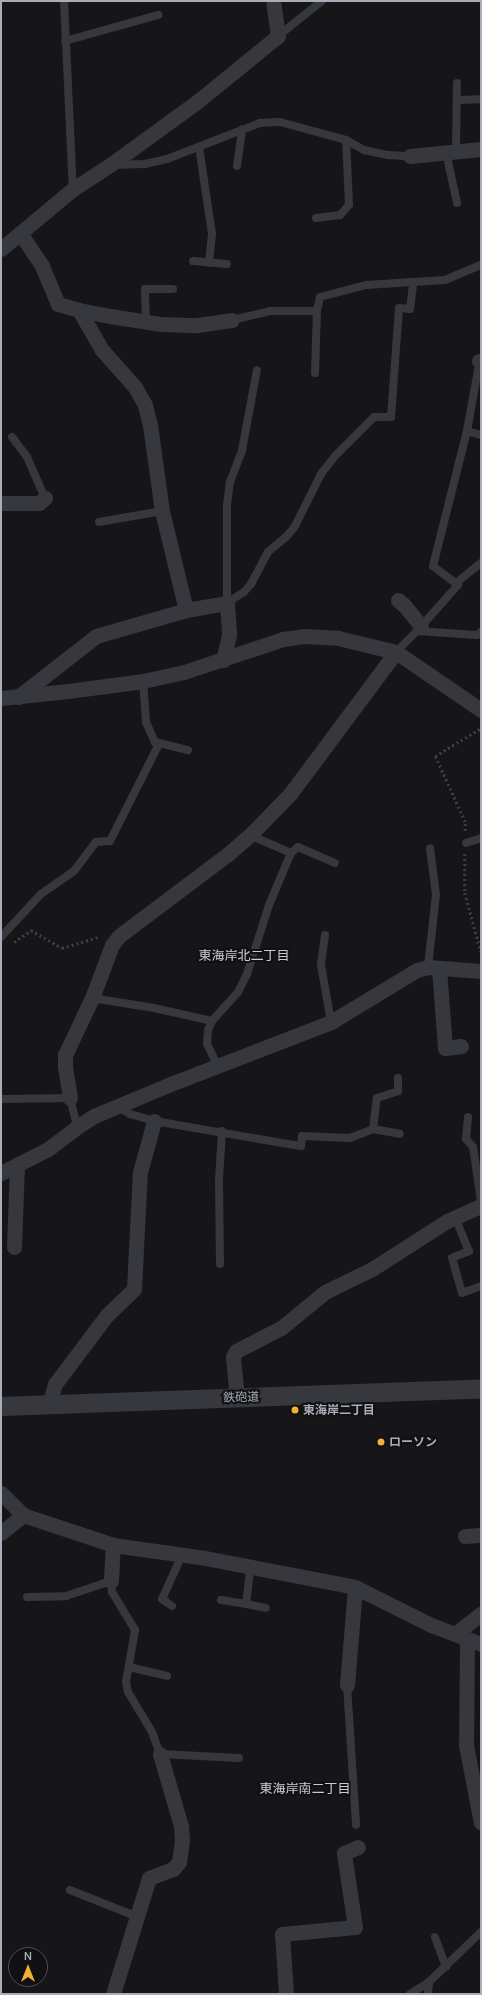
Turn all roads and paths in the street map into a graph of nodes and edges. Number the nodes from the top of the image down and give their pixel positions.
1 (64, 1) edge
2 (273, 1) edge
3 (322, 1) edge
4 (158, 15) dead end
5 (278, 36) junction
6 (65, 41) junction
7 (458, 83) dead end
8 (481, 99) edge
9 (457, 100) junction
10 (242, 129) junction
11 (346, 140) junction
12 (199, 148) junction
13 (481, 149) edge
14 (451, 151) junction
15 (410, 156) joint
16 (110, 165) junction
17 (237, 166) dead end
18 (72, 189) junction
19 (457, 203) dead end
20 (316, 218) dead end
21 (20, 233) junction
22 (1, 249) edge
23 (193, 261) dead end
24 (209, 262) junction
25 (227, 264) dead end
26 (481, 265) edge
27 (413, 283) junction
28 (173, 289) dead end
29 (79, 310) junction
30 (318, 311) junction
31 (232, 320) joint
32 (146, 322) junction
33 (480, 359) edge
34 (257, 370) dead end
35 (315, 373) dead end
36 (467, 431) junction
37 (481, 435) edge
38 (12, 437) dead end
39 (45, 498) joint
40 (1, 503) edge
41 (162, 511) junction
42 (99, 522) dead end
43 (481, 563) edge
44 (456, 583) junction
45 (398, 600) dead end
46 (227, 603) junction
47 (186, 610) junction
48 (419, 629) junction
49 (480, 634) edge
50 (396, 652) junction
51 (223, 660) junction
52 (143, 681) junction
53 (18, 697) junction
54 (1, 698) edge
55 (481, 710) edge
56 (481, 728) edge
57 (159, 744) junction
58 (188, 750) dead end
59 (250, 835) junction
60 (481, 838) edge
61 (466, 842) junction
62 (430, 848) dead end
63 (291, 853) junction
64 (335, 863) dead end
65 (325, 935) dead end
66 (119, 936) junction
67 (1, 937) edge
68 (13, 943) dead end
69 (481, 952) edge
70 (433, 968) junction
71 (481, 971) edge
72 (92, 998) junction
73 (212, 1021) junction
74 (331, 1022) junction
75 (461, 1046) dead end
76 (217, 1066) junction
77 (398, 1078) dead end
78 (1, 1098) edge
79 (70, 1098) junction
80 (117, 1106) junction
81 (468, 1117) dead end
82 (154, 1120) junction
83 (77, 1127) junction
84 (373, 1129) junction
85 (222, 1131) junction
86 (400, 1134) dead end
87 (18, 1166) junction
88 (1, 1173) edge
89 (481, 1201) edge
90 (481, 1206) edge
91 (455, 1217) junction
92 (14, 1247) dead end
93 (220, 1264) dead end
94 (481, 1286) edge
95 (481, 1388) edge
96 (237, 1398) junction
97 (49, 1404) junction
98 (1, 1406) edge
99 (1, 1493) edge
100 (23, 1515) junction
101 (1, 1533) edge
102 (481, 1535) edge
103 (465, 1536) dead end
104 (113, 1545) junction
105 (182, 1555) junction
106 (251, 1566) junction
107 (111, 1581) junction
108 (355, 1586) junction
109 (27, 1597) dead end
110 (221, 1600) dead end
111 (246, 1604) junction
112 (172, 1606) dead end
113 (266, 1608) dead end
114 (481, 1614) edge
115 (468, 1639) edge
116 (129, 1667) junction
117 (167, 1676) dead end
118 (347, 1685) joint
119 (160, 1754) junction
120 (239, 1758) dead end
121 (481, 1823) edge
122 (356, 1825) dead end
123 (358, 1847) dead end
124 (70, 1890) dead end
125 (138, 1917) junction
126 (481, 1932) edge
127 (434, 1938) dead end
128 (446, 1967) junction
129 (429, 1982) junction
130 (113, 1994) edge
131 (286, 1994) edge
132 (410, 1994) edge
133 (428, 1994) edge

1 - 6 lane
2 - 5 street
3 - 5 lane
4 - 6 lane
5 - 16 street
6 - 18 lane
7 - 9 lane
8 - 9 lane
9 - 14 lane
10 - 11 lane
10 - 12 lane
10 - 17 lane
11 - 15 lane
11 - 20 lane
12 - 16 lane
12 - 24 lane
13 - 14 street
14 - 15 street
14 - 19 lane
16 - 18 street
18 - 21 street
21 - 22 street
21 - 29 street
23 - 24 lane
24 - 25 lane
26 - 27 lane
27 - 30 lane
27 - 46 lane
28 - 32 lane
29 - 32 street
29 - 41 street
30 - 31 lane
30 - 35 lane
31 - 32 street
33 - 36 lane
34 - 46 lane
36 - 37 lane
36 - 44 lane
38 - 39 lane
39 - 40 street
41 - 42 lane
41 - 47 street
43 - 44 lane
44 - 48 lane
45 - 48 street
46 - 47 street
46 - 51 street
47 - 53 street
48 - 49 lane
48 - 50 lane
50 - 51 street
50 - 55 street
50 - 59 street
51 - 52 street
52 - 53 street
52 - 57 lane
53 - 54 street
56 - 61 path
57 - 58 lane
57 - 67 lane
59 - 63 lane
59 - 66 street
60 - 61 lane
61 - 69 path
62 - 70 lane
63 - 64 lane
63 - 73 lane
65 - 74 lane
66 - 68 path
66 - 72 street
70 - 71 street
70 - 74 street
70 - 75 street
72 - 73 lane
72 - 79 street
73 - 76 lane
74 - 76 street
76 - 80 street
77 - 84 lane
78 - 79 lane
79 - 83 lane
80 - 82 lane
80 - 83 street
81 - 89 lane
82 - 85 lane
82 - 97 street
83 - 87 street
84 - 85 lane
84 - 86 lane
85 - 93 lane
87 - 88 street
87 - 92 street
90 - 91 street
91 - 94 lane
91 - 96 street
95 - 96 street, 鉄砲道
96 - 97 street, 鉄砲道
97 - 98 street, 鉄砲道
99 - 100 street
100 - 101 street
100 - 104 street
102 - 103 street
104 - 105 street
104 - 107 street
105 - 106 street
105 - 112 lane
106 - 108 street
106 - 111 lane
107 - 109 lane
107 - 116 lane
108 - 115 street
108 - 118 street
110 - 111 lane
111 - 113 lane
114 - 115 street
115 - 121 street
116 - 117 lane
116 - 119 lane
118 - 122 lane
119 - 120 lane
119 - 125 street
123 - 131 street
124 - 125 lane
125 - 130 street
126 - 128 lane
127 - 128 lane
128 - 129 lane
129 - 132 lane
129 - 133 lane

